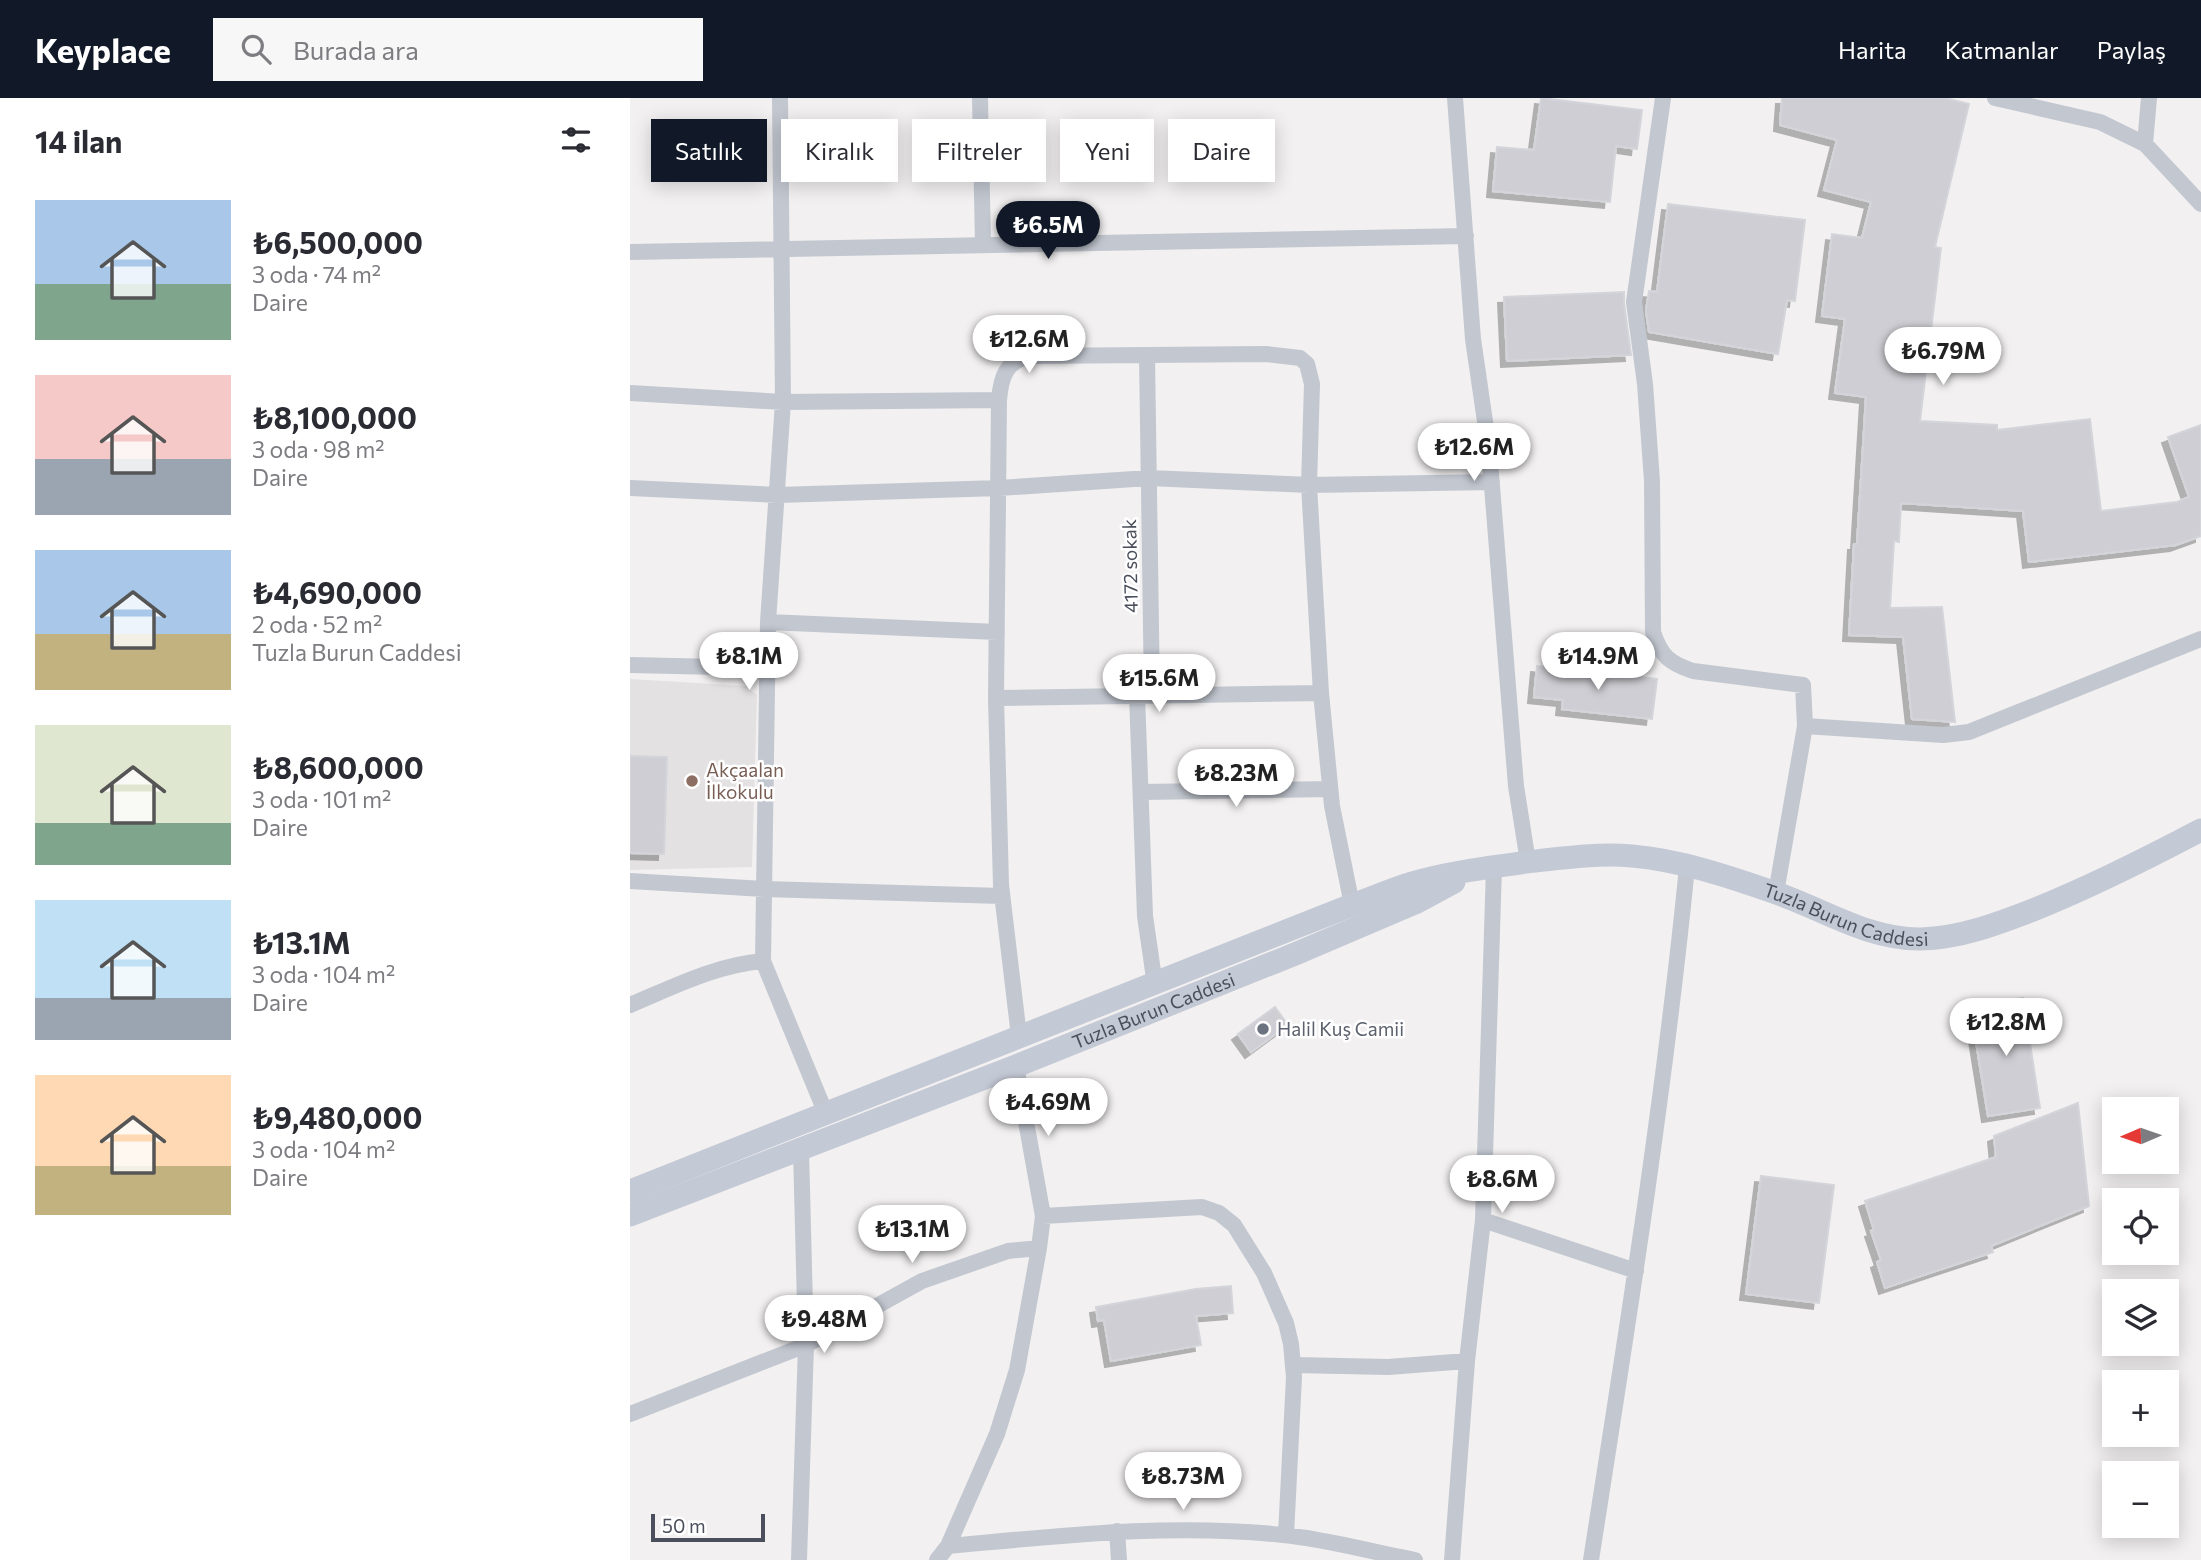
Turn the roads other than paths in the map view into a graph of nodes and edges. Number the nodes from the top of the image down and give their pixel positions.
1 (780, 98) edge
2 (980, 98) edge
3 (1455, 98) edge
4 (1663, 98) edge
5 (1995, 98) edge
6 (2149, 98) edge
7 (2145, 145) junction
8 (2201, 204) edge
9 (1466, 236) junction
10 (983, 244) junction
11 (783, 251) junction
12 (630, 252) edge
13 (1147, 356) junction
14 (630, 393) edge
15 (999, 400) junction
16 (783, 402) junction
17 (1149, 478) junction
18 (1492, 482) junction
19 (1309, 485) junction
20 (630, 488) edge
21 (999, 488) junction
22 (778, 495) junction
23 (768, 622) junction
24 (997, 632) junction
25 (2201, 639) edge
26 (630, 665) edge
27 (768, 668) junction
28 (1321, 693) junction
29 (1145, 695) junction
30 (996, 698) junction
31 (1805, 726) junction
32 (1330, 789) junction
33 (1142, 792) junction
34 (2201, 830) edge
35 (1528, 862) junction
36 (1687, 867) junction
37 (1484, 868) junction
38 (630, 881) edge
39 (764, 889) junction
40 (1776, 893) junction
41 (1002, 896) junction
42 (1352, 905) junction
43 (763, 961) junction
44 (1155, 985) junction
45 (630, 1005) edge
46 (1019, 1036) junction
47 (1016, 1066) junction
48 (826, 1114) junction
49 (801, 1150) junction
50 (630, 1191) edge
51 (630, 1215) edge
52 (1043, 1216) junction
53 (1483, 1220) junction
54 (1039, 1248) junction
55 (1636, 1272) junction
56 (806, 1345) junction
57 (1467, 1361) junction
58 (1294, 1365) junction
59 (630, 1414) edge
60 (1118, 1531) junction
61 (1286, 1535) junction
62 (948, 1546) junction
63 (799, 1560) edge
64 (937, 1560) edge
65 (1119, 1560) edge
66 (1415, 1560) edge
67 (1452, 1560) edge
68 (1591, 1560) edge

1 - 11 street
2 - 10 street
3 - 9 street
4 - 31 street
5 - 7 street
6 - 7 street
7 - 8 street
9 - 10 street
9 - 18 street
10 - 11 street
11 - 12 street
11 - 16 street
13 - 15 street
13 - 17 street, 4172 sokak
13 - 19 street
14 - 16 street
15 - 16 street
15 - 21 street
16 - 22 street
17 - 19 street
17 - 21 street
17 - 29 street, 4172 sokak
18 - 19 street
18 - 35 street
19 - 28 street
20 - 22 street
21 - 22 street
21 - 24 street
22 - 23 street
23 - 24 street
23 - 27 street
24 - 30 street
25 - 31 street
26 - 27 street
27 - 39 street
28 - 29 street
28 - 32 street
29 - 30 street
29 - 33 street, 4172 sokak
30 - 41 street
31 - 40 street
32 - 33 street
32 - 42 street
33 - 44 street, 4172 sokak
34 - 40 main road, Tuzla Burun Caddesi
35 - 36 main road, Tuzla Burun Caddesi
35 - 37 main road, Tuzla Burun Caddesi
36 - 40 main road, Tuzla Burun Caddesi
36 - 55 street
37 - 42 main road, Tuzla Burun Caddesi
37 - 47 main road, Tuzla Burun Caddesi
37 - 53 street
38 - 39 street
39 - 41 street
39 - 43 street
41 - 46 street
42 - 44 main road, Tuzla Burun Caddesi
43 - 45 street
43 - 48 street
44 - 46 main road, Tuzla Burun Caddesi
46 - 48 main road, Tuzla Burun Caddesi
47 - 49 main road, Tuzla Burun Caddesi
47 - 52 street
48 - 50 main road, Tuzla Burun Caddesi
49 - 51 main road, Tuzla Burun Caddesi
49 - 56 street
52 - 54 street
52 - 58 street
53 - 55 street
53 - 57 street
54 - 56 street
54 - 62 street
55 - 68 street
56 - 59 street
56 - 63 street
57 - 58 street
57 - 67 street
58 - 61 street
60 - 61 street
60 - 62 street
60 - 65 street
61 - 66 street
62 - 64 street

